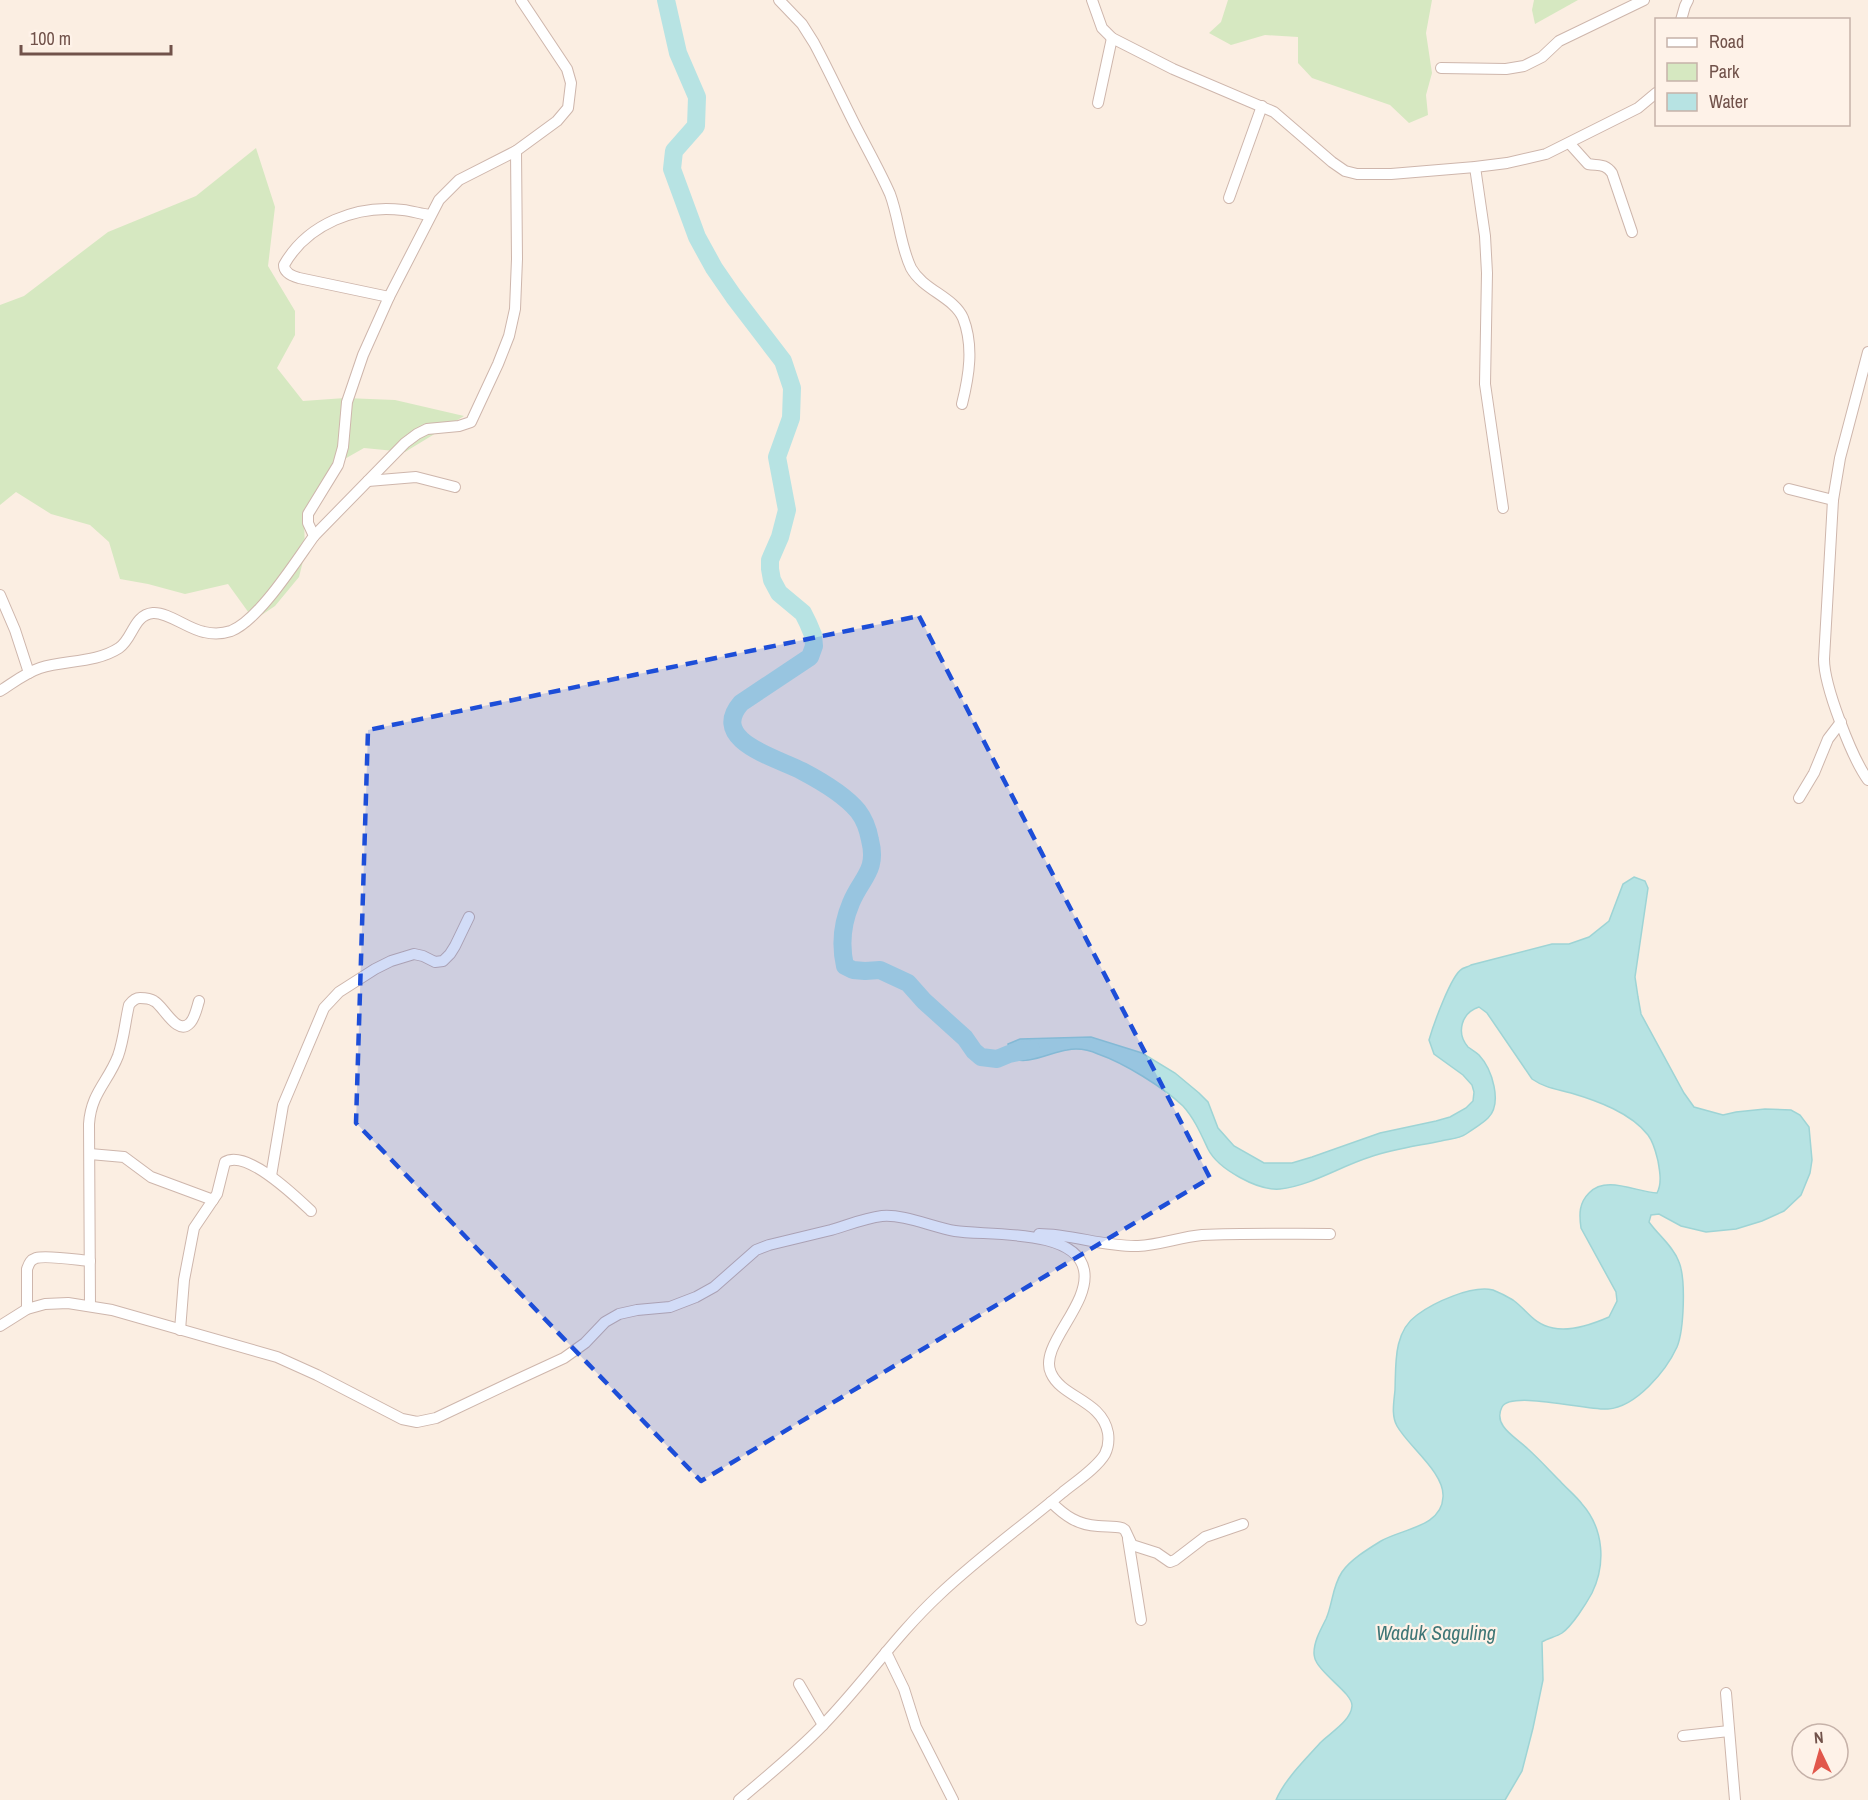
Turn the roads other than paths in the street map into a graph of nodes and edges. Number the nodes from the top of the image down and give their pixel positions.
1 (521, 0) edge
2 (779, 0) edge
3 (1092, 0) edge
4 (1644, 0) edge
5 (1675, 0) edge
6 (1688, 0) edge
7 (1682, 15) edge
8 (1112, 38) junction
9 (1442, 68) dead end
10 (1655, 94) edge
11 (1098, 103) dead end
12 (1262, 106) junction
13 (1569, 144) junction
14 (516, 151) junction
15 (1475, 167) junction
16 (1229, 198) dead end
17 (430, 215) junction
18 (1632, 232) dead end
19 (389, 297) junction
20 (1868, 352) edge
21 (962, 404) dead end
22 (368, 481) junction
23 (455, 487) dead end
24 (1789, 489) dead end
25 (1833, 500) junction
26 (1503, 508) dead end
27 (314, 536) junction
28 (0, 595) edge
29 (29, 673) junction
30 (0, 691) edge
31 (1841, 722) junction
32 (1868, 780) edge
33 (1799, 798) dead end
34 (469, 916) dead end
35 (199, 1001) dead end
36 (90, 1154) junction
37 (271, 1176) junction
38 (213, 1200) junction
39 (311, 1211) dead end
40 (1330, 1234) dead end
41 (1023, 1235) junction
42 (90, 1262) junction
43 (90, 1306) junction
44 (27, 1309) junction
45 (0, 1326) edge
46 (180, 1330) junction
47 (1051, 1502) junction
48 (1243, 1524) dead end
49 (1128, 1539) junction
50 (1141, 1620) dead end
51 (886, 1652) junction
52 (800, 1684) dead end
53 (1726, 1693) dead end
54 (823, 1725) junction
55 (1729, 1731) junction
56 (1683, 1736) dead end
57 (739, 1800) edge
58 (953, 1800) edge
59 (1735, 1800) edge

1 - 14 street
2 - 21 street
3 - 8 street
4 - 9 street
5 - 7 street
6 - 7 street
8 - 11 street
8 - 12 street
10 - 13 street
12 - 15 street
12 - 16 street
13 - 15 street
13 - 18 street
14 - 17 street
14 - 22 street
15 - 26 street
17 - 19 street
17 - 19 street
19 - 27 street
20 - 25 street
22 - 23 street
22 - 27 street
24 - 25 street
25 - 31 street
27 - 29 street
28 - 29 street
29 - 30 street
31 - 32 street
31 - 33 street
34 - 37 street
35 - 36 street
36 - 38 street
36 - 42 street
37 - 38 street
37 - 39 street
38 - 46 street
40 - 41 street
41 - 46 street
41 - 47 street
42 - 43 street
42 - 44 street
43 - 44 street
43 - 46 street
44 - 45 street
47 - 49 street
47 - 51 street
48 - 49 street
49 - 50 street
51 - 54 street
51 - 58 street
52 - 54 street
53 - 55 street
54 - 57 street
55 - 56 street
55 - 59 street

